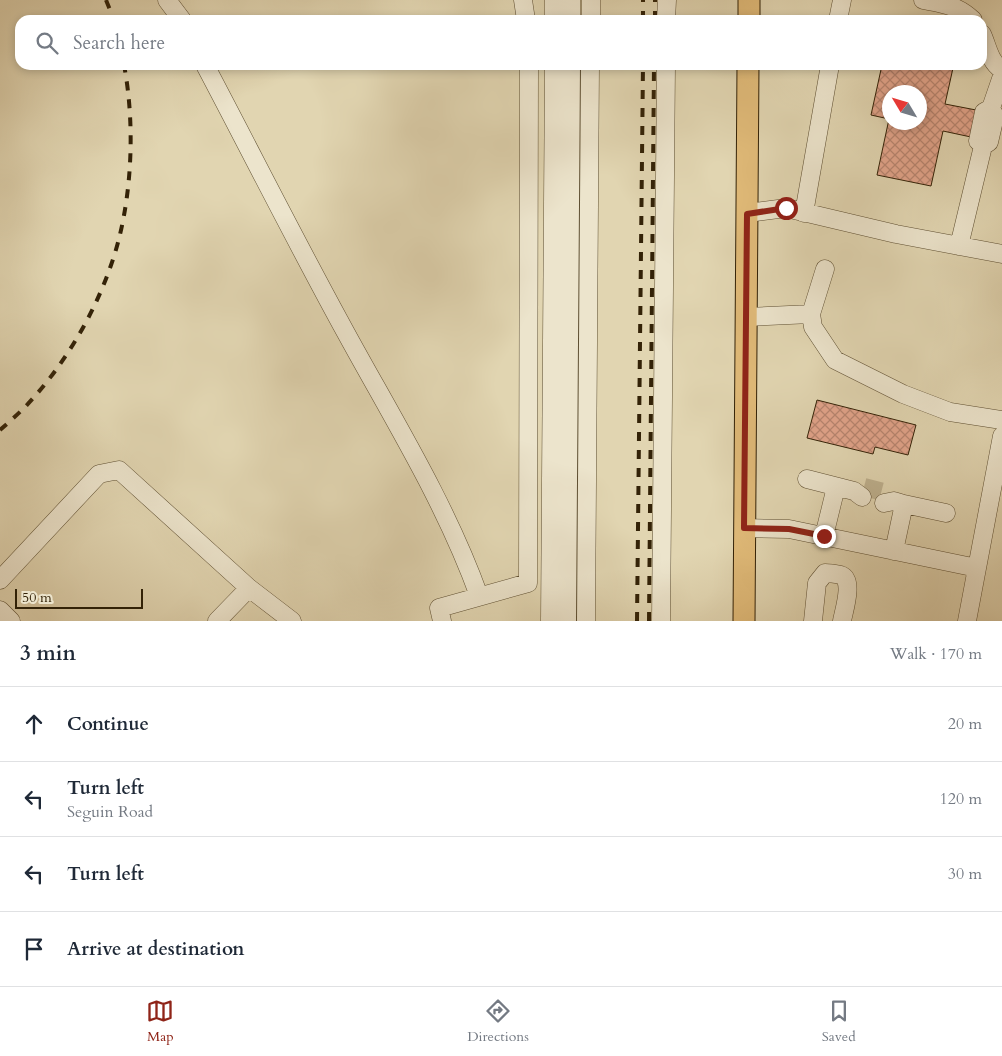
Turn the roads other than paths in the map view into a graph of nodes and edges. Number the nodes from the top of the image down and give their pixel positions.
1 (167, 0) edge
2 (524, 0) edge
3 (554, 0) edge
4 (571, 0) edge
5 (591, 0) edge
6 (666, 0) edge
7 (749, 0) edge
8 (842, 0) edge
9 (923, 0) edge
10 (178, 15) edge
11 (526, 15) edge
12 (554, 15) edge
13 (571, 15) edge
14 (591, 15) edge
15 (666, 15) edge
16 (749, 15) edge
17 (839, 15) edge
18 (968, 15) edge
19 (987, 49) edge
20 (208, 70) edge
21 (529, 70) edge
22 (554, 70) edge
23 (571, 70) edge
24 (590, 70) edge
25 (666, 70) edge
26 (748, 70) edge
27 (829, 70) edge
28 (1002, 70) edge
29 (1002, 76) edge
30 (804, 212) junction
31 (747, 214) junction
32 (959, 246) junction
33 (1002, 254) edge
34 (825, 269) dead end
35 (528, 302) junction
36 (552, 303) junction
37 (811, 314) junction
38 (746, 317) junction
39 (1002, 420) edge
40 (1002, 436) edge
41 (807, 479) dead end
42 (836, 487) junction
43 (860, 492) tunnel mouth
44 (946, 513) dead end
45 (744, 528) junction
46 (824, 536) junction
47 (894, 551) junction
48 (977, 568) junction
49 (0, 580) edge
50 (250, 588) junction
51 (479, 596) junction
52 (0, 610) edge
53 (11, 621) edge
54 (217, 621) edge
55 (292, 621) edge
56 (442, 621) edge
57 (550, 621) edge
58 (567, 621) edge
59 (586, 621) edge
60 (661, 621) edge
61 (744, 621) edge
62 (813, 621) edge
63 (842, 621) edge
64 (967, 621) edge

1 - 10 street
2 - 11 street
3 - 12 street
4 - 13 street
5 - 14 street
6 - 15 street
7 - 16 main road
8 - 17 street
9 - 18 street
19 - 28 street
20 - 51 street
21 - 35 street
22 - 36 street
23 - 58 street
24 - 59 street
25 - 60 street
26 - 31 main road
27 - 30 street
29 - 32 street
30 - 31 street
30 - 32 street
31 - 38 main road
32 - 33 street
34 - 37 street
35 - 36 street
35 - 51 street
36 - 57 street
37 - 38 street
37 - 39 street
38 - 45 main road
40 - 48 street
41 - 42 street
42 - 43 street
42 - 46 street
44 - 47 street
45 - 46 street
45 - 61 main road
46 - 47 street
47 - 48 street
48 - 64 street
49 - 50 street
50 - 54 street
50 - 55 street
51 - 56 street
52 - 53 street
62 - 63 street

